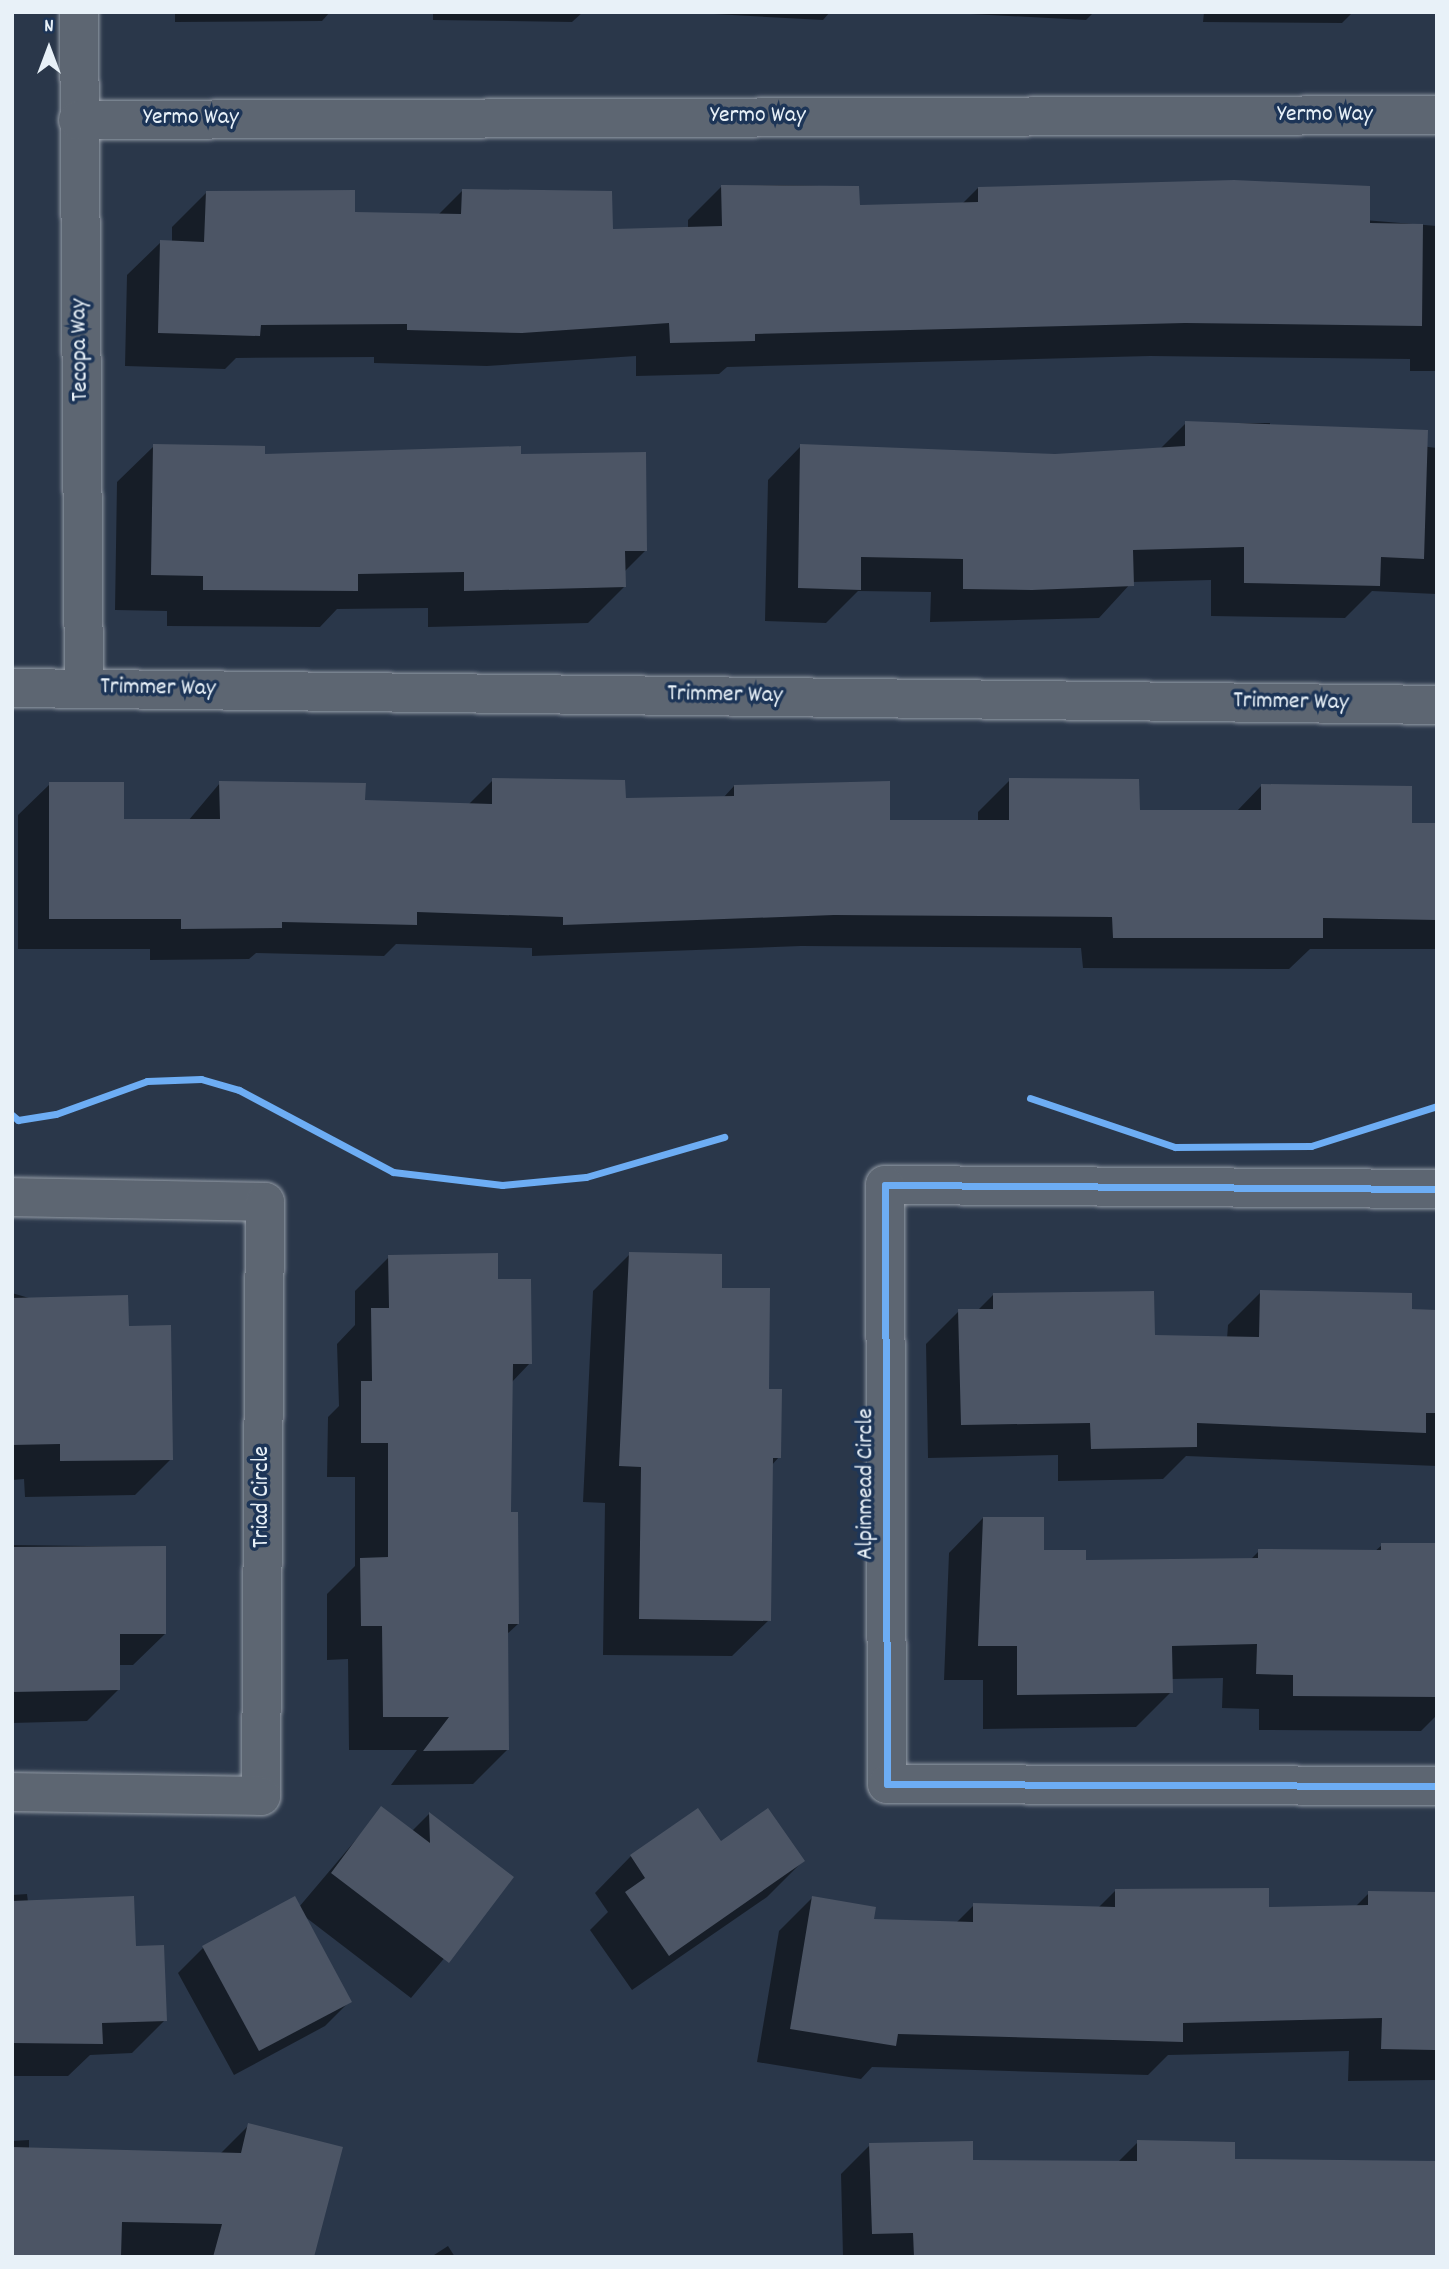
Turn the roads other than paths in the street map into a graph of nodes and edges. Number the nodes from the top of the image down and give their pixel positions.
1 (79, 12) edge
2 (1437, 115) edge
3 (78, 120) junction
4 (12, 688) edge
5 (84, 688) junction
6 (1437, 705) edge
7 (1437, 1188) edge
8 (12, 1197) edge
9 (1437, 1786) edge
10 (12, 1793) edge

1 - 3 street, Tecopa Way
2 - 3 street, Yermo Way
3 - 5 street, Tecopa Way
4 - 5 street, Trimmer Way
5 - 6 street, Trimmer Way
7 - 9 street, Alpinmead Circle
8 - 10 street, Triad Circle

